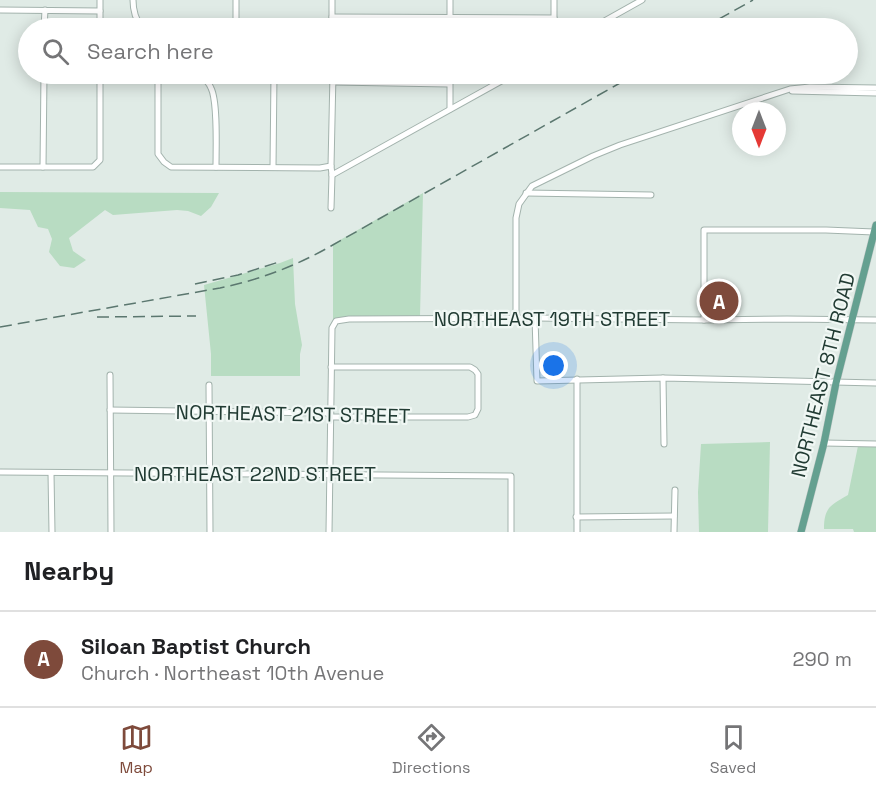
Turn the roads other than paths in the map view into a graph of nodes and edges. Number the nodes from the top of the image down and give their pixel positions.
1 (100, 0) edge
2 (134, 0) edge
3 (236, 0) edge
4 (332, 0) edge
5 (450, 0) edge
6 (554, 0) edge
7 (642, 0) edge
8 (0, 10) edge
9 (45, 10) junction
10 (100, 10) junction
11 (332, 17) joint
12 (45, 18) edge
13 (100, 18) edge
14 (136, 18) edge
15 (236, 18) edge
16 (450, 18) junction
17 (554, 18) joint
18 (610, 18) edge
19 (44, 84) edge
20 (100, 84) edge
21 (158, 84) edge
22 (208, 84) edge
23 (274, 84) edge
24 (334, 84) edge
25 (449, 84) edge
26 (496, 84) edge
27 (876, 88) edge
28 (865, 90) junction
29 (876, 93) edge
30 (450, 109) junction
31 (0, 166) edge
32 (273, 166) junction
33 (331, 166) junction
34 (44, 167) junction
35 (216, 167) junction
36 (332, 176) junction
37 (526, 194) junction
38 (651, 195) dead end
39 (331, 208) dead end
40 (875, 228) edge
41 (867, 260) junction
42 (876, 260) edge
43 (516, 318) junction
44 (535, 318) junction
45 (704, 320) junction
46 (853, 320) junction
47 (876, 320) edge
48 (331, 367) junction
49 (110, 375) dead end
50 (663, 378) junction
51 (577, 379) junction
52 (836, 383) junction
53 (876, 383) edge
54 (209, 385) dead end
55 (110, 411) junction
56 (209, 411) junction
57 (332, 417) junction
58 (824, 443) junction
59 (664, 444) dead end
60 (876, 444) edge
61 (0, 472) edge
62 (51, 473) junction
63 (111, 473) junction
64 (210, 473) junction
65 (331, 474) junction
66 (675, 490) dead end
67 (674, 516) junction
68 (576, 517) junction
69 (52, 532) edge
70 (111, 532) edge
71 (210, 532) edge
72 (329, 532) edge
73 (511, 532) edge
74 (577, 532) edge
75 (674, 532) edge
76 (801, 532) edge

1 - 10 street
2 - 14 street
3 - 15 street
4 - 11 street
5 - 16 street
6 - 17 street
7 - 18 street
8 - 9 street
9 - 10 street
9 - 12 street
10 - 13 street
11 - 16 street
16 - 17 street
19 - 34 street
20 - 34 street
21 - 35 street
22 - 35 street
23 - 32 street
24 - 33 street
25 - 30 street
26 - 30 street
27 - 28 street
28 - 29 street
28 - 37 street
30 - 36 street
31 - 34 street
32 - 33 street
32 - 35 street
33 - 36 street
36 - 39 street
37 - 38 street
37 - 43 street
40 - 41 main road, NORTHEAST 8TH ROAD
40 - 45 street
41 - 42 street
41 - 46 main road, NORTHEAST 8TH ROAD
43 - 44 street, NORTHEAST 19TH STREET
43 - 48 street, NORTHEAST 19TH STREET
44 - 45 street, NORTHEAST 19TH STREET
44 - 51 street
45 - 46 street, NORTHEAST 19TH STREET
46 - 47 street, NORTHEAST 19TH STREET
46 - 52 main road, NORTHEAST 8TH ROAD
48 - 57 street
48 - 57 street, NORTHEAST 21ST STREET
49 - 55 street
50 - 51 street
50 - 52 street
50 - 59 street
51 - 68 street
52 - 53 street
52 - 58 main road, NORTHEAST 8TH ROAD
54 - 56 street
55 - 56 street, NORTHEAST 21ST STREET
55 - 63 street
56 - 57 street, NORTHEAST 21ST STREET
56 - 64 street
57 - 65 street
58 - 60 street
58 - 76 main road, NORTHEAST 8TH ROAD
61 - 62 street, NORTHEAST 22ND STREET
62 - 63 street, NORTHEAST 22ND STREET
62 - 69 street
63 - 64 street, NORTHEAST 22ND STREET
63 - 70 street
64 - 65 street, NORTHEAST 22ND STREET
64 - 71 street
65 - 72 street
65 - 73 street, NORTHEAST 22ND STREET
66 - 67 street
67 - 68 street
67 - 75 street
68 - 74 street

